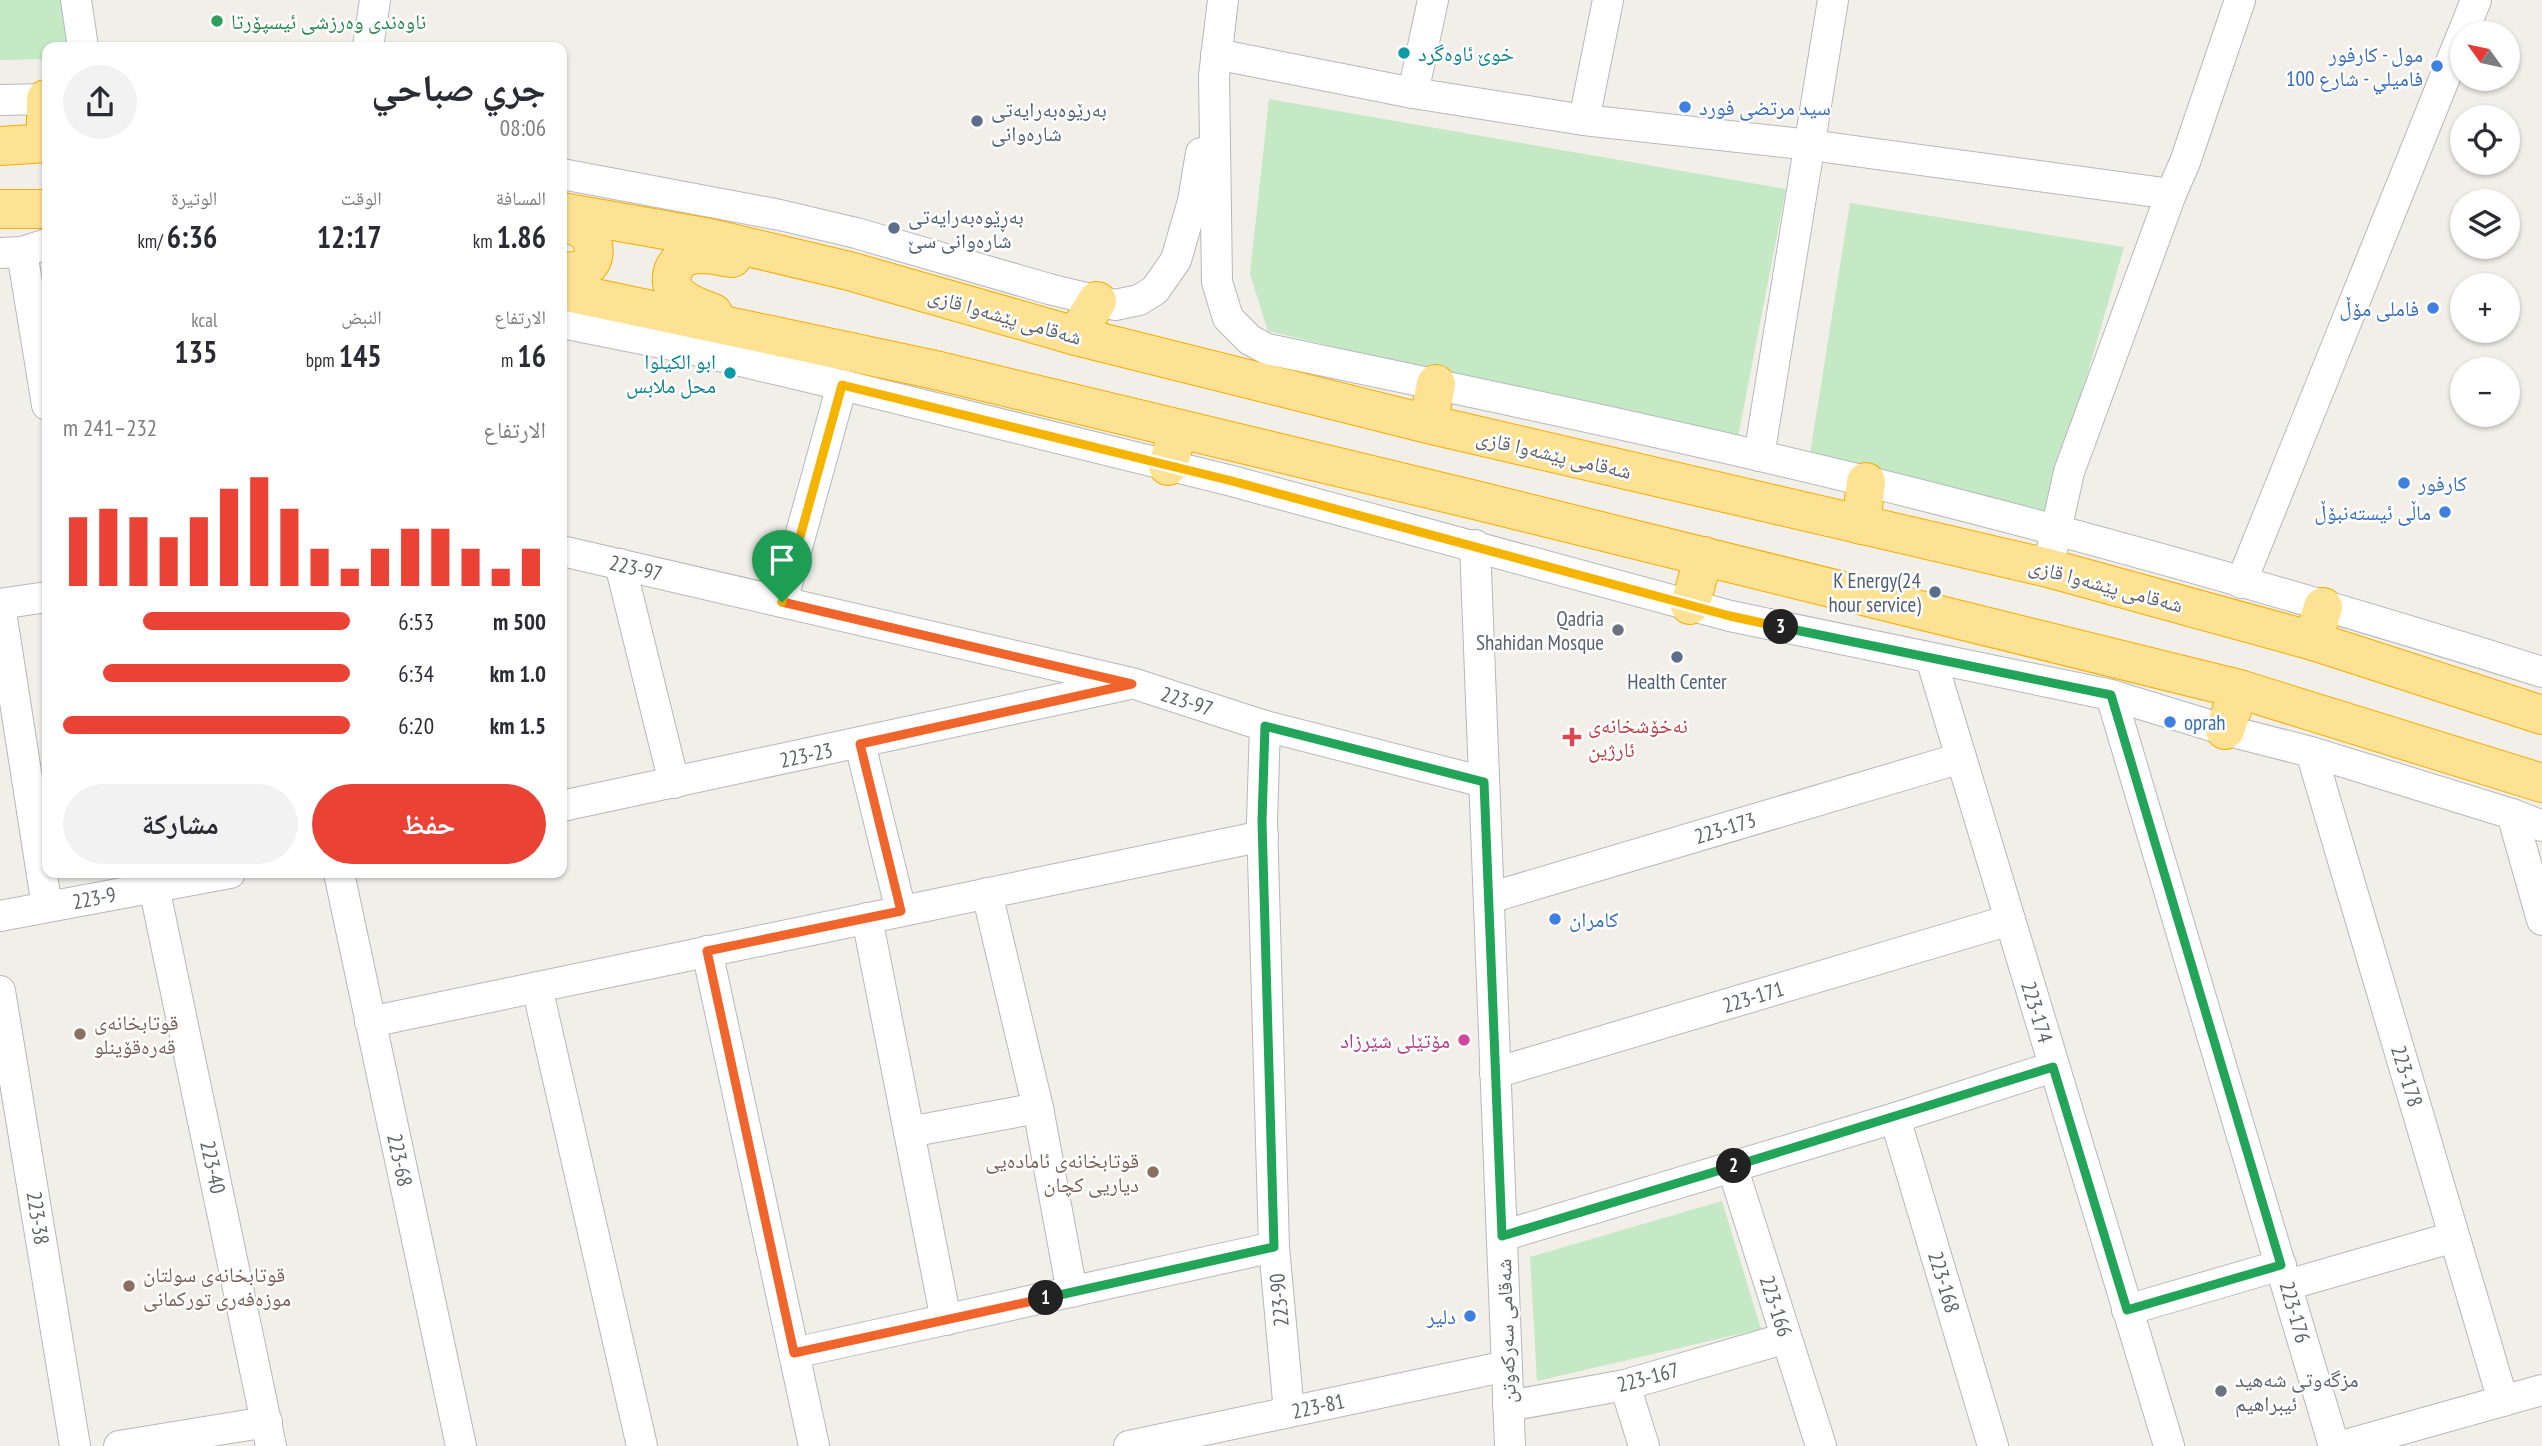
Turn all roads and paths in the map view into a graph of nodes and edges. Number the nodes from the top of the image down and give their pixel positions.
1 (76, 0) edge
2 (375, 0) edge
3 (1223, 0) edge
4 (1433, 0) edge
5 (1608, 0) edge
6 (1833, 0) edge
7 (2240, 0) edge
8 (2476, 0) edge
9 (2468, 21) edge
10 (82, 42) edge
11 (369, 42) edge
12 (1215, 65) junction
13 (2450, 66) edge
14 (1413, 93) junction
15 (42, 99) edge
16 (0, 100) edge
17 (1584, 120) junction
18 (42, 143) edge
19 (1810, 145) junction
20 (0, 146) edge
21 (567, 175) edge
22 (2171, 194) junction
23 (0, 209) edge
24 (42, 209) edge
25 (567, 213) edge
26 (567, 223) edge
27 (23, 249) edge
28 (567, 271) edge
29 (849, 271) junction
30 (567, 292) edge
31 (1097, 301) junction
32 (567, 324) edge
33 (1076, 336) junction
34 (794, 340) junction
35 (42, 372) edge
36 (1436, 384) junction
37 (842, 385) junction
38 (1428, 424) junction
39 (1173, 448) junction
40 (1759, 456) junction
41 (1866, 482) junction
42 (1861, 524) junction
43 (2056, 531) junction
44 (1475, 545) junction
45 (567, 552) edge
46 (1704, 556) junction
47 (620, 564) junction
48 (2048, 568) junction
49 (2241, 583) junction
50 (42, 598) edge
51 (782, 602) junction
52 (0, 605) edge
53 (1690, 605) junction
54 (2318, 624) junction
55 (1931, 658) junction
56 (2542, 672) edge
57 (5, 673) edge
58 (1132, 684) junction
59 (2239, 689) junction
60 (2111, 695) junction
61 (2542, 715) edge
62 (1265, 726) junction
63 (2225, 730) junction
64 (860, 744) junction
65 (2311, 752) junction
66 (1961, 758) junction
67 (1484, 782) junction
68 (674, 783) junction
69 (2542, 783) edge
70 (567, 805) edge
71 (2512, 814) junction
72 (2542, 826) edge
73 (1263, 836) junction
74 (189, 878) edge
75 (340, 878) edge
76 (148, 883) edge
77 (986, 893) junction
78 (1489, 898) junction
79 (47, 907) junction
80 (901, 911) junction
81 (0, 916) edge
82 (867, 918) junction
83 (2010, 920) junction
84 (2542, 920) edge
85 (707, 951) junction
86 (537, 987) junction
87 (0, 991) edge
88 (370, 1021) junction
89 (3, 1022) edge
90 (2053, 1067) junction
91 (1495, 1073) junction
92 (1038, 1108) junction
93 (1895, 1118) junction
94 (909, 1132) junction
95 (1732, 1166) junction
96 (1502, 1236) junction
97 (2454, 1237) junction
98 (1274, 1247) junction
99 (2284, 1275) junction
100 (1072, 1292) junction
101 (2127, 1310) junction
102 (946, 1320) junction
103 (1786, 1338) junction
104 (794, 1353) junction
105 (1507, 1366) junction
106 (1625, 1385) junction
107 (2542, 1390) edge
108 (2503, 1401) junction
109 (1508, 1406) junction
110 (1289, 1412) junction
111 (269, 1434) edge
112 (75, 1446) edge
113 (119, 1446) edge
114 (460, 1446) edge
115 (642, 1446) edge
116 (814, 1446) edge
117 (1129, 1446) edge
118 (1510, 1446) edge
119 (1644, 1446) edge
120 (1821, 1446) edge
121 (1993, 1446) edge
122 (2169, 1446) edge
123 (2334, 1446) edge
124 (2342, 1446) edge

1 - 10 street
2 - 11 street
3 - 12 street
4 - 14 street
5 - 17 street
6 - 19 street
7 - 22 street
8 - 9 street
12 - 14 street
12 - 31 street
12 - 36 street
13 - 49 street
14 - 17 street
15 - 16 street
17 - 19 street
18 - 20 highway
19 - 22 street
19 - 40 street
21 - 31 street
22 - 43 street
23 - 24 highway
25 - 29 highway, شەقامی پێشەوا قازی
26 - 28 highway
27 - 35 street
29 - 33 highway, شەقامی پێشەوا قازی
29 - 34 highway
30 - 34 highway
31 - 33 highway
32 - 37 street
33 - 38 highway, شەقامی پێشەوا قازی
34 - 39 highway
36 - 38 highway
36 - 40 street
37 - 39 street
37 - 51 street
38 - 42 highway, شەقامی پێشەوا قازی
39 - 44 street
39 - 46 highway
40 - 41 street
41 - 42 highway
41 - 43 street
42 - 48 highway, شەقامی پێشەوا قازی
43 - 48 street
43 - 49 street
44 - 53 street
44 - 67 street, شەقامی سەرکەوتن
45 - 47 street, 223-97
46 - 53 highway
46 - 59 highway
47 - 51 street, 223-97
47 - 68 street
48 - 54 highway, شەقامی پێشەوا قازی
49 - 54 street
50 - 52 street
51 - 58 street, 223-97
52 - 57 street
53 - 55 street
54 - 56 street
54 - 61 highway, شەقامی پێشەوا قازی
55 - 60 street
55 - 66 street, 223-174
57 - 79 street
58 - 62 street, 223-97
58 - 64 street, 223-23
59 - 63 highway
59 - 69 highway
60 - 63 street
60 - 99 street, 223-176
62 - 67 street, 223-97
62 - 73 street, 223-90
63 - 65 street
64 - 68 street, 223-23
64 - 80 street
65 - 71 street
65 - 97 street, 223-178
66 - 78 street, 223-173
66 - 83 street, 223-174
67 - 78 street, شەقامی سەرکەوتن
68 - 70 street, 223-23
71 - 72 street
71 - 84 street
73 - 77 street
73 - 98 street, 223-90
74 - 76 street, 223-9
75 - 88 street, 223-68
76 - 79 street, 223-9
76 - 111 street, 223-40
77 - 80 street
77 - 92 street
78 - 91 street, شەقامی سەرکەوتن
79 - 81 street, 223-9
80 - 82 street
82 - 85 street
82 - 94 street
83 - 90 street, 223-174
83 - 91 street, 223-171
85 - 86 street
85 - 104 street
86 - 88 street
86 - 115 street
87 - 89 street, 223-38
88 - 114 street, 223-68
89 - 112 street, 223-38
90 - 93 street
90 - 101 street, 223-174
91 - 96 street, شەقامی سەرکەوتن
92 - 94 street
92 - 100 street
93 - 95 street
93 - 121 street, 223-168
94 - 102 street
95 - 96 street
95 - 103 street, 223-166
96 - 105 street, شەقامی سەرکەوتن
97 - 99 street
97 - 108 street, 223-178
98 - 100 street
98 - 110 street, 223-90
99 - 101 street
99 - 123 street, 223-176
100 - 102 street
101 - 122 street, 223-174
102 - 104 street
103 - 106 street, 223-167
103 - 120 street, 223-166
104 - 116 street
105 - 109 street, شەقامی سەرکەوتن
105 - 110 street, 223-81
106 - 109 street, 223-167
106 - 119 street
107 - 108 street
108 - 124 street
109 - 118 street, شەقامی سەرکەوتن
110 - 117 street, 223-81
111 - 113 street

